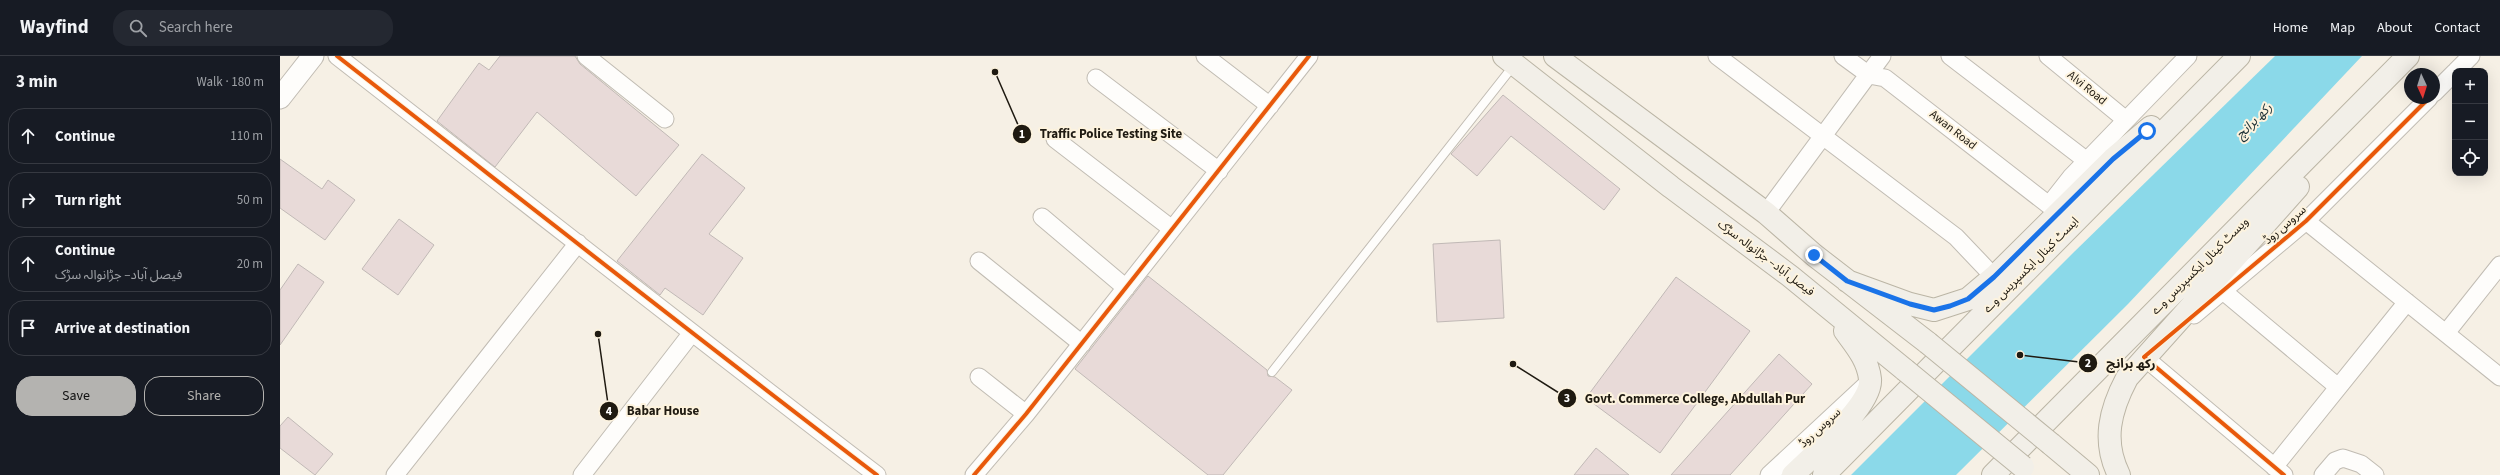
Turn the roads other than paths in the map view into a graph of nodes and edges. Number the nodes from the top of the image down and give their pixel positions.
1 (312, 56) edge
2 (338, 56) edge
3 (586, 56) edge
4 (1206, 56) edge
5 (1309, 56) edge
6 (1555, 56) edge
7 (1717, 56) edge
8 (1843, 56) edge
9 (1882, 56) edge
10 (1950, 56) edge
11 (2048, 56) edge
12 (2188, 56) edge
13 (2225, 56) edge
14 (2239, 56) edge
15 (2408, 56) edge
16 (2415, 56) edge
17 (2472, 56) edge
18 (1509, 60) edge
19 (2460, 68) edge
20 (1869, 75) junction
21 (2452, 76) edge
22 (1096, 78) dead end
23 (2440, 87) edge
24 (280, 98) edge
25 (2423, 104) edge
26 (1270, 106) junction
27 (665, 119) dead end
28 (2125, 131) junction
29 (1822, 136) junction
30 (1054, 139) dead end
31 (2087, 161) junction
32 (1219, 170) junction
33 (2054, 209) junction
34 (1766, 213) junction
35 (1042, 217) dead end
36 (2306, 221) junction
37 (1172, 229) junction
38 (578, 243) junction
39 (979, 261) dead end
40 (2500, 265) edge
41 (1994, 277) junction
42 (1847, 281) junction
43 (1126, 288) junction
44 (2223, 291) junction
45 (2407, 302) junction
46 (1825, 304) junction
47 (2446, 333) junction
48 (691, 334) junction
49 (1082, 344) junction
50 (2144, 357) junction
51 (1272, 372) dead end
52 (979, 377) dead end
53 (2500, 377) edge
54 (1871, 381) junction
55 (2338, 387) junction
56 (1026, 414) junction
57 (2028, 471) edge
58 (2279, 471) edge
59 (395, 475) edge
60 (582, 475) edge
61 (877, 475) edge
62 (974, 475) edge
63 (1769, 475) edge
64 (1793, 475) edge
65 (1824, 475) edge
66 (1993, 475) edge
67 (2088, 475) edge
68 (2119, 475) edge
69 (2324, 475) edge
70 (2375, 475) edge

1 - 24 street
2 - 38 street
3 - 27 street
4 - 26 street
5 - 26 street
6 - 34 main road
7 - 29 street
8 - 20 street, Awan Road
9 - 20 street
10 - 31 street
11 - 28 street, Alvi Road
12 - 28 street
13 - 28 main road
14 - 65 main road, ایسٹ کینال ایکسپریس وے
15 - 66 main road, ویسٹ کینال ایکسپریس وے
16 - 50 main road
17 - 19 street
18 - 46 main road, فیصل آباد– جڑانوالہ سڑک
18 - 51 lane
20 - 29 street
20 - 33 street, Awan Road
21 - 23 street
22 - 32 street
25 - 36 street, سروس روڈ
26 - 32 street
28 - 31 street
28 - 33 main road
29 - 34 street
29 - 41 street
30 - 37 street
31 - 33 street
32 - 37 street
33 - 41 main road
34 - 42 main road
35 - 43 street
36 - 44 street, سروس روڈ
36 - 45 street
37 - 43 street
38 - 48 street
38 - 59 street
39 - 49 street
40 - 47 street
41 - 42 main road
42 - 67 main road, bridge
43 - 49 street
44 - 50 street, سروس روڈ
44 - 55 street
45 - 47 street
45 - 55 street
46 - 54 main road
46 - 57 main road, فیصل آباد– جڑانوالہ سڑک, bridge
47 - 53 street
48 - 60 street
48 - 61 street
49 - 56 street
50 - 58 street
50 - 68 main road
52 - 56 street
54 - 63 street, سروس روڈ
54 - 64 main road
55 - 58 street
56 - 62 street
69 - 70 street

